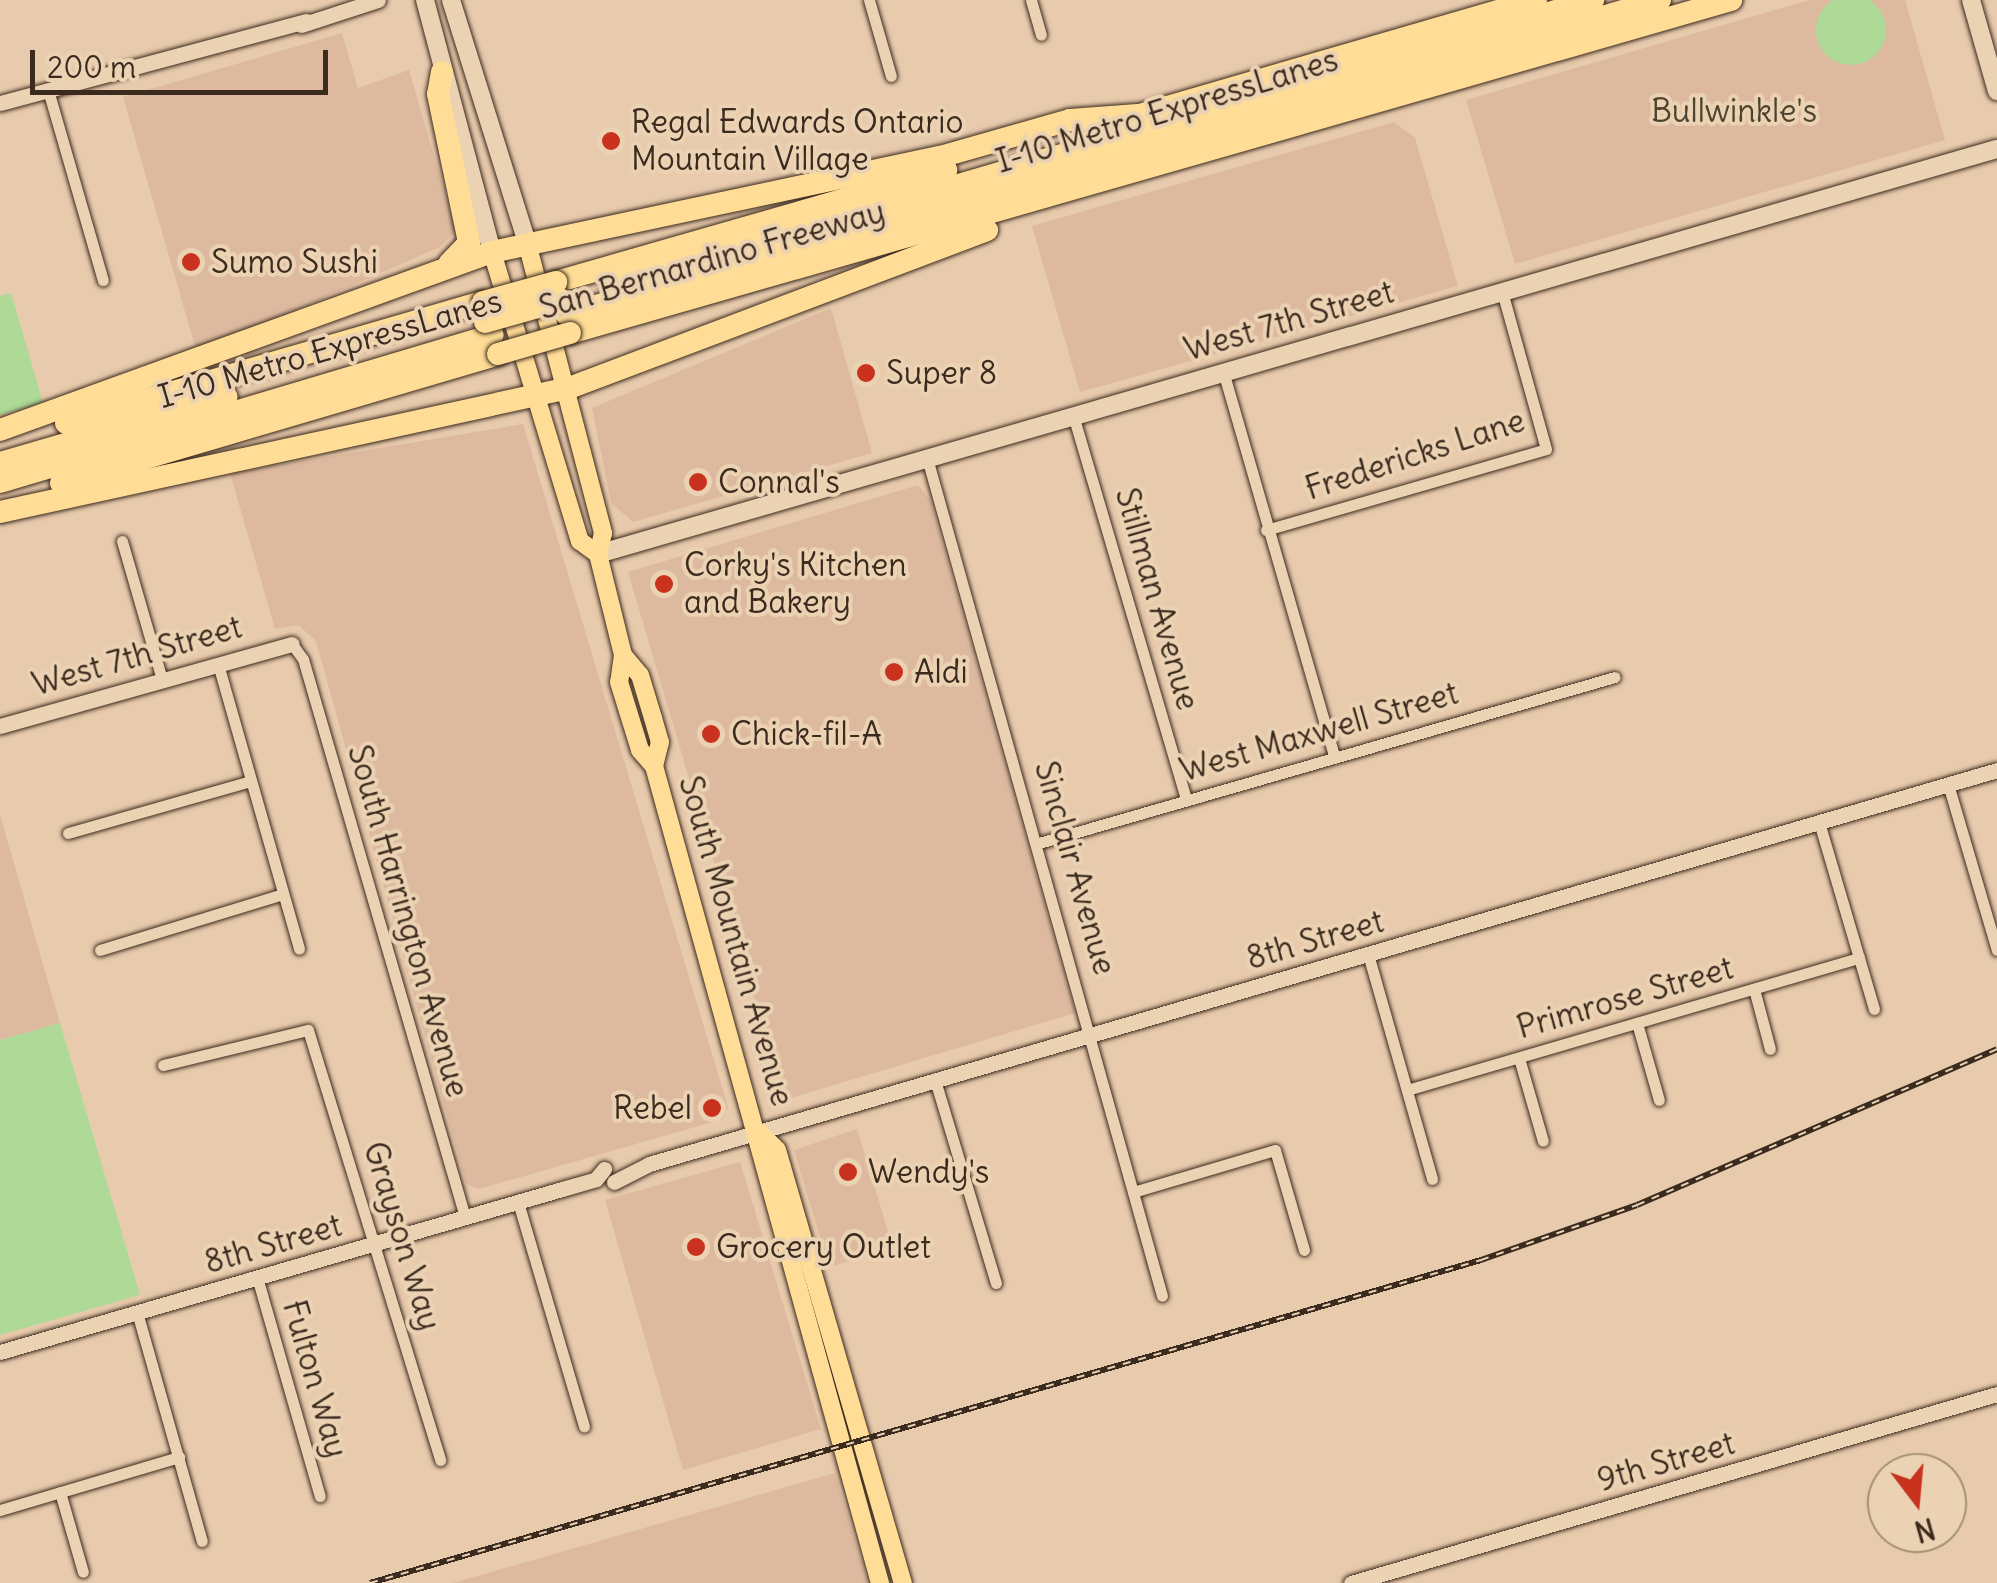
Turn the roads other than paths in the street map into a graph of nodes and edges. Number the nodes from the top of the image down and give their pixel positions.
1 (378, 0) edge
2 (425, 0) edge
3 (451, 0) edge
4 (868, 0) edge
5 (1032, 0) edge
6 (1536, 0) edge
7 (1593, 0) edge
8 (1660, 0) edge
9 (1730, 0) edge
10 (1971, 0) edge
11 (1041, 35) dead end
12 (442, 72) junction
13 (891, 76) dead end
14 (48, 90) junction
15 (1997, 91) edge
16 (0, 104) edge
17 (1138, 115) junction
18 (1997, 148) edge
19 (966, 184) junction
20 (868, 192) junction
21 (1061, 194) junction
22 (950, 210) junction
23 (527, 243) junction
24 (492, 252) junction
25 (832, 260) junction
26 (443, 268) junction
27 (103, 280) dead end
28 (1502, 290) junction
29 (564, 307) junction
30 (490, 328) junction
31 (326, 350) junction
32 (1223, 372) junction
33 (569, 388) junction
34 (533, 397) junction
35 (1073, 416) junction
36 (0, 430) edge
37 (0, 442) edge
38 (67, 444) junction
39 (153, 456) junction
40 (927, 458) junction
41 (0, 463) edge
42 (28, 474) junction
43 (0, 482) edge
44 (0, 500) edge
45 (0, 512) edge
46 (1266, 530) junction
47 (122, 541) dead end
48 (598, 554) junction
49 (292, 644) joint
50 (218, 664) junction
51 (1615, 677) dead end
52 (162, 680) junction
53 (0, 726) edge
54 (1334, 756) junction
55 (1997, 770) edge
56 (251, 781) junction
57 (1948, 784) junction
58 (1186, 798) junction
59 (1819, 822) junction
60 (68, 833) dead end
61 (1039, 843) junction
62 (283, 894) junction
63 (100, 950) dead end
64 (299, 950) dead end
65 (1997, 950) edge
66 (1368, 954) junction
67 (1859, 958) junction
68 (1754, 989) junction
69 (1874, 1010) dead end
70 (1636, 1023) junction
71 (1088, 1034) junction
72 (1770, 1049) dead end
73 (1519, 1058) junction
74 (163, 1065) dead end
75 (935, 1080) junction
76 (1407, 1090) junction
77 (1659, 1100) dead end
78 (759, 1132) junction
79 (1543, 1140) dead end
80 (1432, 1178) dead end
81 (1133, 1192) junction
82 (518, 1202) junction
83 (464, 1217) junction
84 (777, 1223) junction
85 (378, 1242) junction
86 (1304, 1250) dead end
87 (814, 1275) junction
88 (257, 1277) junction
89 (996, 1283) dead end
90 (795, 1288) junction
91 (1162, 1296) dead end
92 (137, 1312) junction
93 (0, 1352) edge
94 (1997, 1394) edge
95 (853, 1406) junction
96 (584, 1426) dead end
97 (178, 1458) junction
98 (440, 1460) dead end
99 (850, 1475) junction
100 (60, 1492) junction
101 (320, 1496) dead end
102 (0, 1510) edge
103 (202, 1540) dead end
104 (896, 1559) junction
105 (875, 1564) junction
106 (83, 1572) dead end
107 (880, 1583) edge
108 (894, 1583) edge
109 (904, 1583) edge
110 (1351, 1583) edge

1 - 14 street
2 - 12 main road
3 - 23 main road
4 - 13 street
5 - 11 street
6 - 17 highway, San Bernardino Freeway
7 - 19 highway, I-10 Metro ExpressLanes
8 - 22 highway, I-10 Metro ExpressLanes
9 - 21 highway, San Bernardino Freeway
10 - 15 main road
12 - 24 main road
12 - 26 highway
14 - 16 street
14 - 27 street
17 - 20 highway, San Bernardino Freeway
17 - 23 highway
18 - 28 main road, West 7th Street
19 - 20 highway
19 - 29 highway, I-10 Metro ExpressLanes
20 - 29 highway, San Bernardino Freeway
21 - 25 highway, San Bernardino Freeway
21 - 33 highway
22 - 25 highway
22 - 29 highway, I-10 Metro ExpressLanes
23 - 24 highway
23 - 33 main road, South Mountain Avenue
24 - 26 highway
24 - 34 main road, South Mountain Avenue
25 - 29 highway, San Bernardino Freeway
26 - 36 highway
28 - 32 main road, West 7th Street
28 - 46 street, Fredericks Lane
29 - 30 highway, San Bernardino Freeway, bridge
29 - 30 highway, San Bernardino Freeway, bridge
30 - 31 highway, San Bernardino Freeway
30 - 38 highway, I-10 Metro ExpressLanes
30 - 39 highway, San Bernardino Freeway
30 - 42 highway, I-10 Metro ExpressLanes
31 - 37 highway, San Bernardino Freeway
31 - 38 highway
32 - 35 main road, West 7th Street
32 - 46 street
33 - 34 highway
33 - 48 main road, South Mountain Avenue
34 - 45 highway
34 - 48 main road, South Mountain Avenue
35 - 40 main road, West 7th Street
35 - 58 street, Stillman Avenue
38 - 41 highway, I-10 Metro ExpressLanes
39 - 42 highway
39 - 44 highway, San Bernardino Freeway
40 - 48 main road, West 7th Street
40 - 61 street, Sinclair Avenue
42 - 43 highway, I-10 Metro ExpressLanes
46 - 54 street
47 - 52 street
48 - 78 main road, South Mountain Avenue
49 - 50 street, West 7th Street
49 - 83 street, South Harrington Avenue
50 - 52 street, West 7th Street
50 - 56 street
51 - 54 street, West Maxwell Street
52 - 53 street, West 7th Street
54 - 58 street, West Maxwell Street
55 - 57 street, 8th Street
56 - 60 street
56 - 62 street
57 - 59 street, 8th Street
57 - 65 street
58 - 61 street, West Maxwell Street
59 - 66 street, 8th Street
59 - 67 street
61 - 71 street, Sinclair Avenue
62 - 63 street
62 - 64 street
66 - 71 street, 8th Street
66 - 76 street
67 - 68 street, Primrose Street
67 - 69 street
68 - 70 street, Primrose Street
68 - 72 street
70 - 73 street, Primrose Street
70 - 77 street
71 - 75 street, 8th Street
71 - 81 street, Sinclair Avenue
73 - 76 street, Primrose Street
73 - 79 street
74 - 85 street, Grayson Way
75 - 78 street, 8th Street
75 - 89 street
76 - 80 street
78 - 82 street, 8th Street
78 - 84 main road, South Mountain Avenue
78 - 87 main road, South Mountain Avenue
81 - 86 street
81 - 91 street, Sinclair Avenue
82 - 83 street, 8th Street
82 - 96 street
83 - 85 street, 8th Street
84 - 87 main road
84 - 90 main road, South Mountain Avenue
85 - 88 street, 8th Street
85 - 98 street, Grayson Way
87 - 95 main road, South Mountain Avenue
88 - 92 street, 8th Street
88 - 101 street, Fulton Way
90 - 95 main road
90 - 99 main road, South Mountain Avenue
92 - 93 street, 8th Street
92 - 97 street
94 - 110 street, 9th Street
95 - 104 main road, South Mountain Avenue
97 - 100 street
97 - 103 street
99 - 104 main road
99 - 105 main road
100 - 102 street
100 - 106 street
104 - 109 main road
105 - 107 main road
105 - 108 main road

